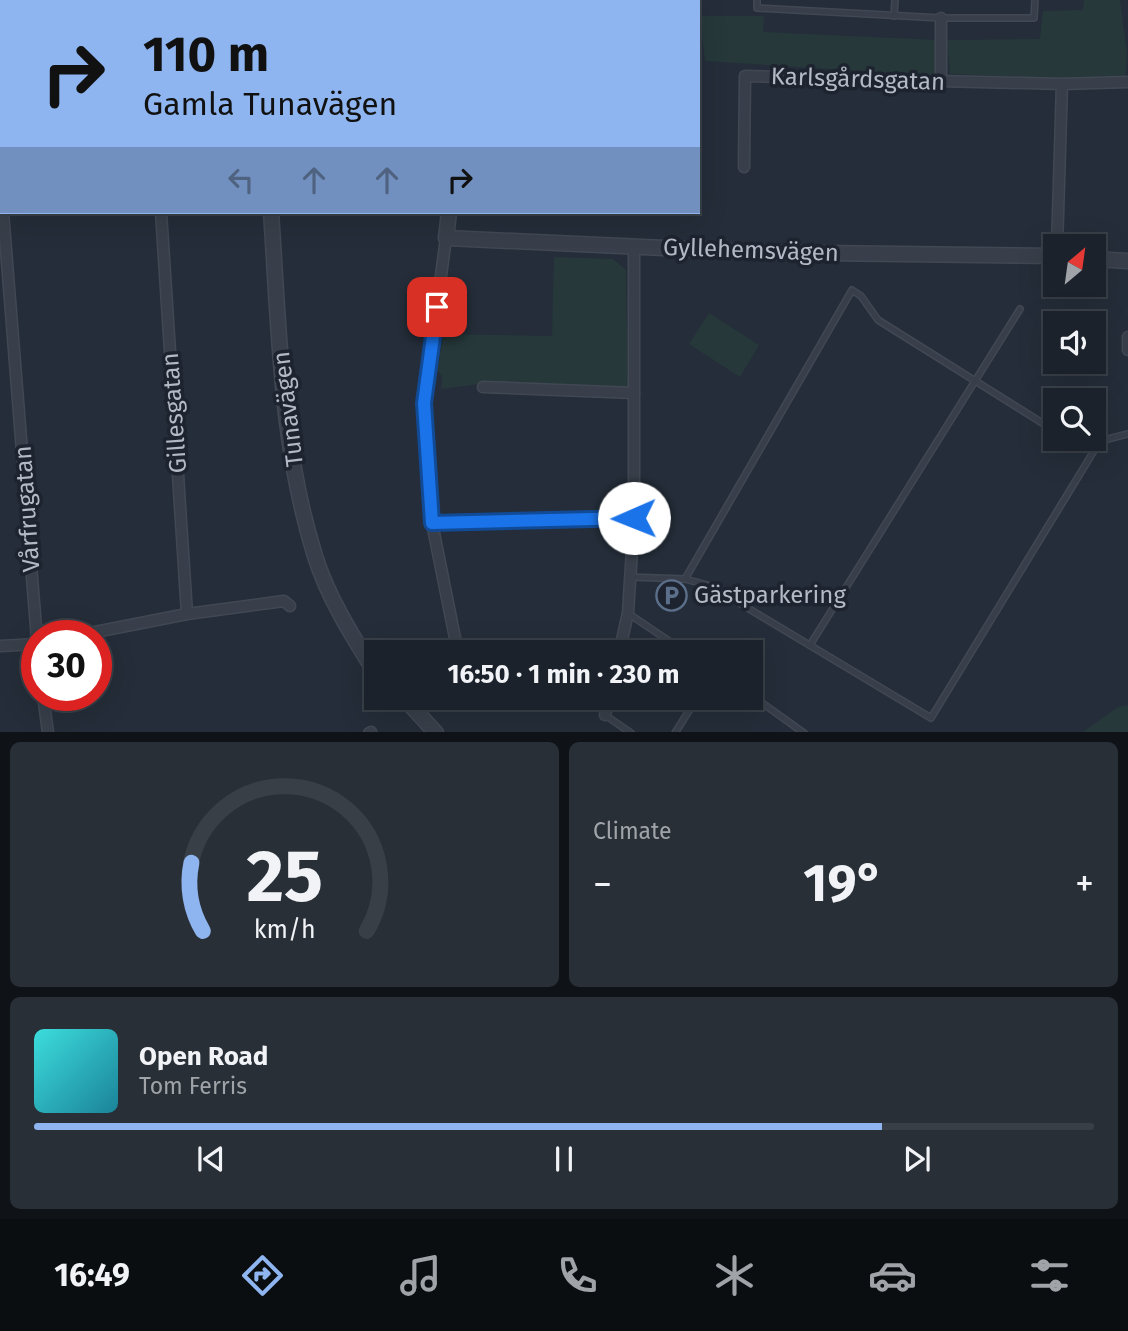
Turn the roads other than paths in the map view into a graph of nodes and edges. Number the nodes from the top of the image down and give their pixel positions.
1 (757, 0) edge
2 (895, 0) edge
3 (1035, 0) edge
4 (894, 16) junction
5 (941, 18) junction
6 (941, 82) junction
7 (1128, 82) edge
8 (1062, 84) junction
9 (744, 167) dead end
10 (3, 214) edge
11 (161, 214) edge
12 (271, 214) edge
13 (450, 214) edge
14 (1057, 234) edge
15 (446, 238) junction
16 (634, 246) junction
17 (1043, 256) edge
18 (1106, 260) edge
19 (1128, 261) edge
20 (1020, 309) dead end
21 (1128, 337) edge
22 (1128, 350) edge
23 (974, 379) junction
24 (483, 387) dead end
25 (634, 393) junction
26 (1043, 423) edge
27 (1128, 434) edge
28 (1106, 439) edge
29 (1093, 451) edge
30 (634, 518) junction
31 (432, 523) junction
32 (630, 577) junction
33 (685, 579) junction
34 (333, 601) junction
35 (290, 606) dead end
36 (628, 613) junction
37 (187, 614) junction
38 (35, 620) edge
39 (112, 629) edge
40 (455, 640) edge
41 (622, 640) edge
42 (668, 640) edge
43 (21, 644) edge
44 (810, 645) junction
45 (0, 646) edge
46 (364, 648) edge
47 (364, 654) edge
48 (763, 704) edge
49 (407, 710) edge
50 (415, 710) edge
51 (607, 710) edge
52 (689, 710) edge
53 (45, 711) edge
54 (606, 715) joint
55 (48, 732) edge
56 (426, 732) edge
57 (435, 732) edge
58 (630, 732) edge
59 (675, 732) edge
60 (803, 732) edge

1 - 4 lane
2 - 4 lane
3 - 5 lane
4 - 5 lane
5 - 6 street
6 - 8 street, Karlsgårdsgatan
6 - 9 street, Karlsgårdsgatan
7 - 8 street, Karlsgårdsgatan
8 - 14 street
10 - 38 street, Vårfrugatan
11 - 37 street, Gillesgatan
12 - 34 street, Tunavägen
13 - 15 street
15 - 16 street, Gyllehemsvägen
15 - 31 street
16 - 17 street, Gyllehemsvägen
16 - 25 street
18 - 19 street
20 - 23 lane
21 - 22 street
23 - 26 lane
23 - 33 lane
23 - 44 lane
24 - 25 street
25 - 30 street
27 - 28 lane
29 - 44 lane
30 - 31 street
30 - 32 street
31 - 40 street
32 - 33 lane
32 - 36 street
33 - 44 lane
34 - 46 street, Tunavägen
34 - 47 street, Tunavägen
35 - 37 street
36 - 41 street
36 - 42 lane
37 - 39 street
43 - 45 street
48 - 60 lane
49 - 56 street
50 - 57 street
51 - 54 street
52 - 59 lane
53 - 55 street
54 - 58 lane

